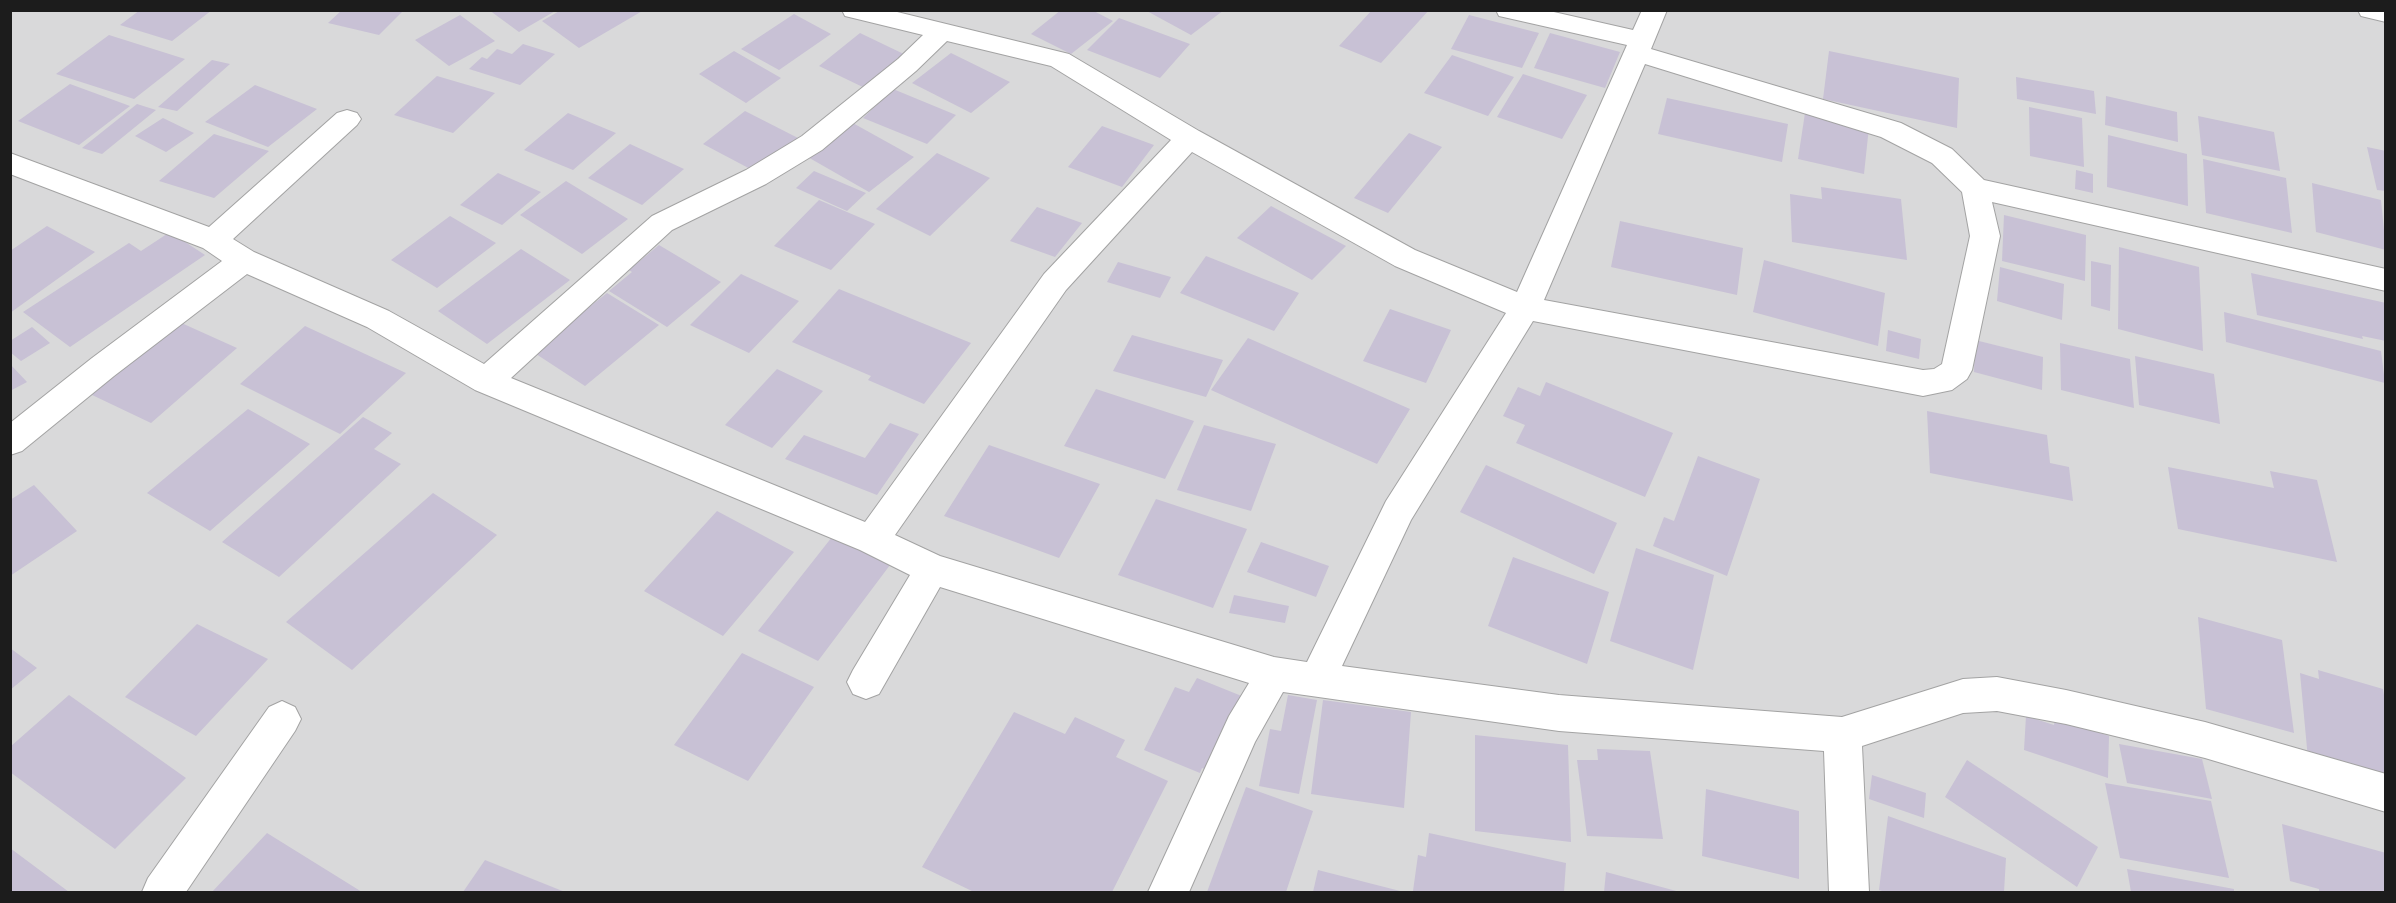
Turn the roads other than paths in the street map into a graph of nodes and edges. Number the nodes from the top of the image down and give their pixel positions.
1 (854, 10) edge
2 (1508, 10) edge
3 (1655, 10) edge
4 (2370, 10) edge
5 (2385, 14) edge
6 (928, 23) edge
7 (1640, 47) junction
8 (347, 119) dead end
9 (1190, 138) junction
10 (10, 163) edge
11 (1975, 188) junction
12 (213, 240) junction
13 (244, 260) junction
14 (2385, 280) edge
15 (1525, 308) junction
16 (486, 381) junction
17 (10, 442) edge
18 (872, 540) junction
19 (932, 569) junction
20 (1274, 674) junction
21 (1317, 680) junction
22 (866, 682) dead end
23 (282, 719) dead end
24 (1842, 735) junction
25 (2385, 793) edge
26 (162, 892) edge
27 (1168, 892) edge
28 (1849, 892) edge

1 - 6 street
2 - 7 street
3 - 7 street
4 - 5 street
6 - 9 street
6 - 16 street
7 - 11 street
7 - 15 street
8 - 12 street
9 - 15 street
9 - 18 street
10 - 12 street
11 - 14 street
11 - 15 street
12 - 13 street
13 - 16 street
13 - 17 street
15 - 21 street
16 - 18 street
18 - 19 street
19 - 20 street
19 - 22 street
20 - 21 street
20 - 27 street
21 - 24 street
23 - 26 street
24 - 25 street
24 - 28 street

